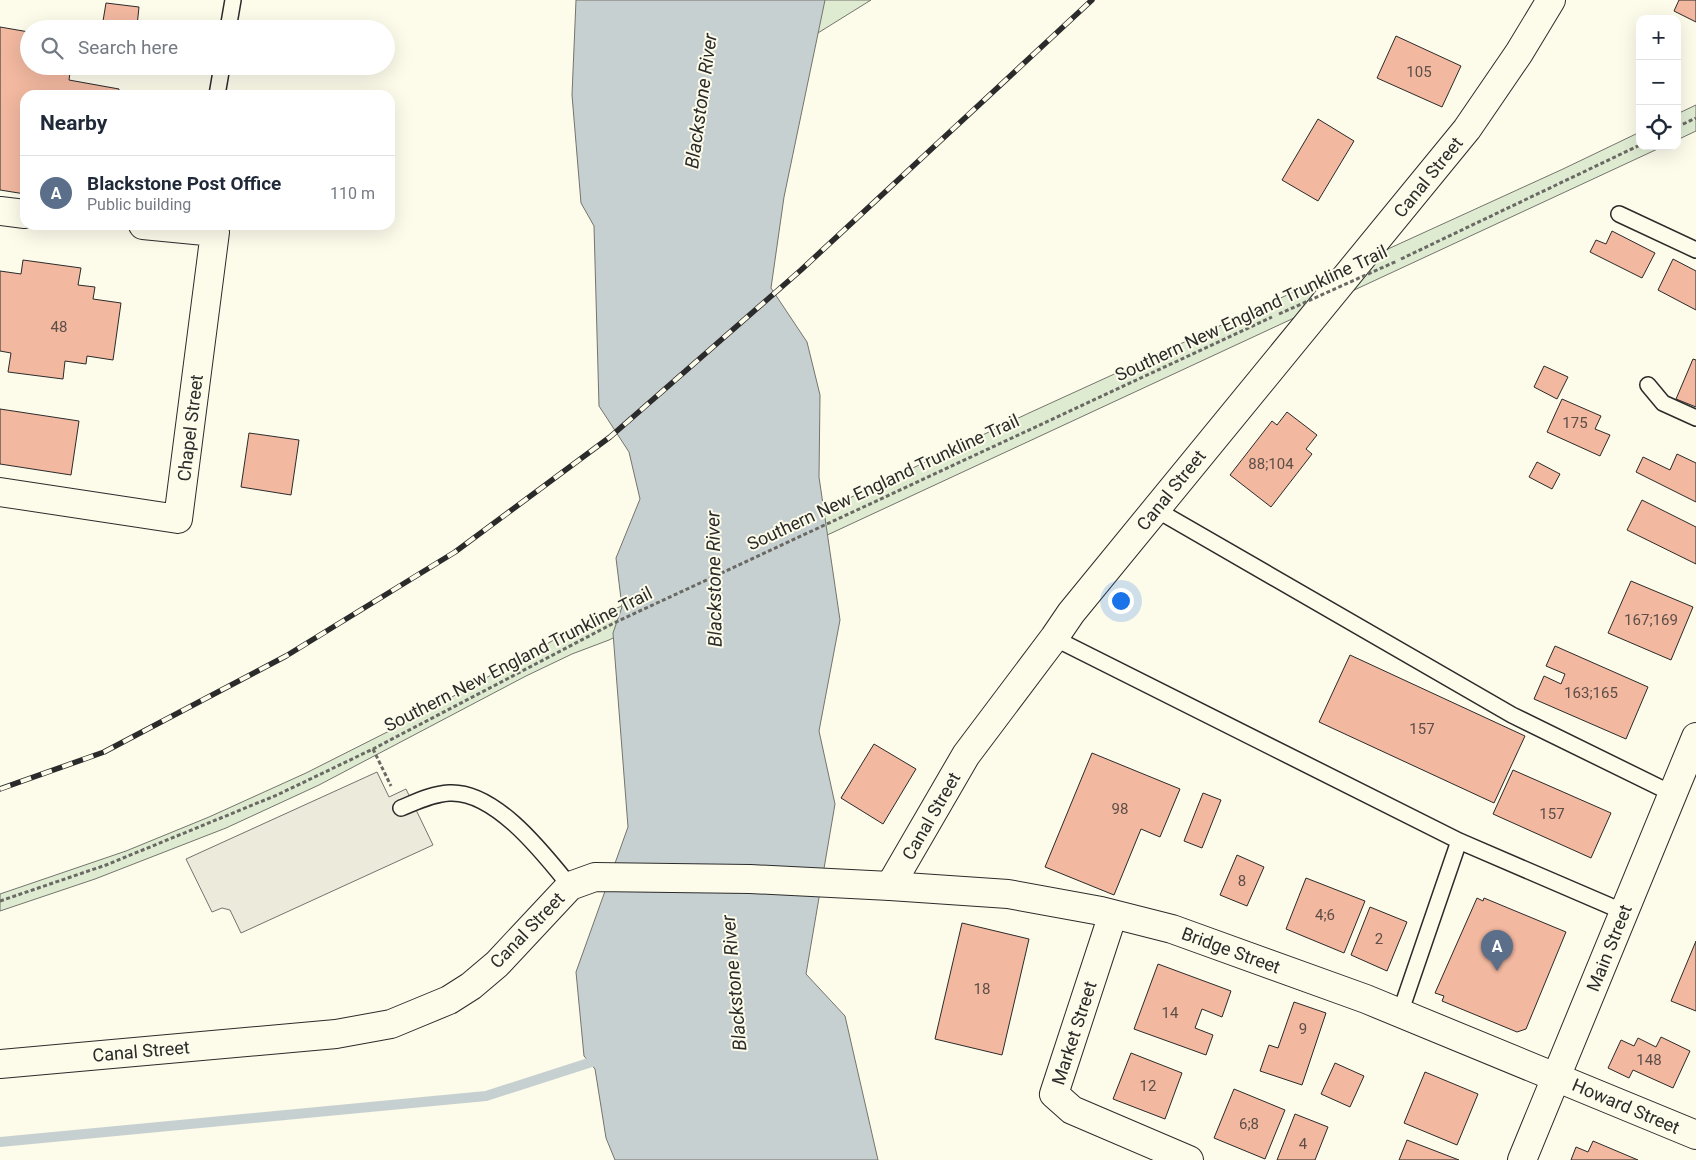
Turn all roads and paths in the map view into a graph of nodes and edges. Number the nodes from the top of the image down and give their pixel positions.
1 (233, 0) edge
2 (1551, 0) edge
3 (230, 20) edge
4 (220, 75) edge
5 (218, 90) edge
6 (1696, 118) edge
7 (1681, 125) edge
8 (1636, 147) edge
9 (0, 211) edge
10 (20, 213) edge
11 (1620, 214) dead end
12 (204, 230) edge
13 (1696, 250) edge
14 (1648, 385) dead end
15 (1696, 418) edge
16 (0, 492) edge
17 (1155, 509) junction
18 (1054, 638) junction
19 (373, 749) junction
20 (1693, 754) edge
21 (1673, 794) junction
22 (401, 808) joint
23 (1459, 841) junction
24 (570, 886) junction
25 (890, 886) junction
26 (0, 901) edge
27 (1624, 912) junction
28 (1113, 914) junction
29 (1400, 1012) junction
30 (0, 1064) edge
31 (1556, 1077) junction
32 (1696, 1135) edge
33 (1189, 1160) edge
34 (1522, 1160) edge

1 - 3 lane
2 - 17 street, Canal Street
4 - 5 lane
6 - 7 path
8 - 19 path, Southern New England Trunkline Trail, bridge
9 - 10 street
11 - 13 lane
12 - 16 street, Chapel Street
14 - 15 lane
17 - 18 street, Canal Street
17 - 21 lane
18 - 23 lane
18 - 25 street, Canal Street
19 - 22 path
19 - 26 path, Southern New England Trunkline Trail
20 - 21 street, Main Street
21 - 27 street, Main Street
22 - 24 lane
23 - 27 lane
23 - 29 lane
24 - 25 street, Canal Street
24 - 30 street, Canal Street
25 - 28 street, Bridge Street
27 - 31 street, Main Street
28 - 29 street, Bridge Street
28 - 33 street, Market Street
29 - 31 street, Bridge Street
31 - 32 street, Howard Street
31 - 34 street, Main Street

